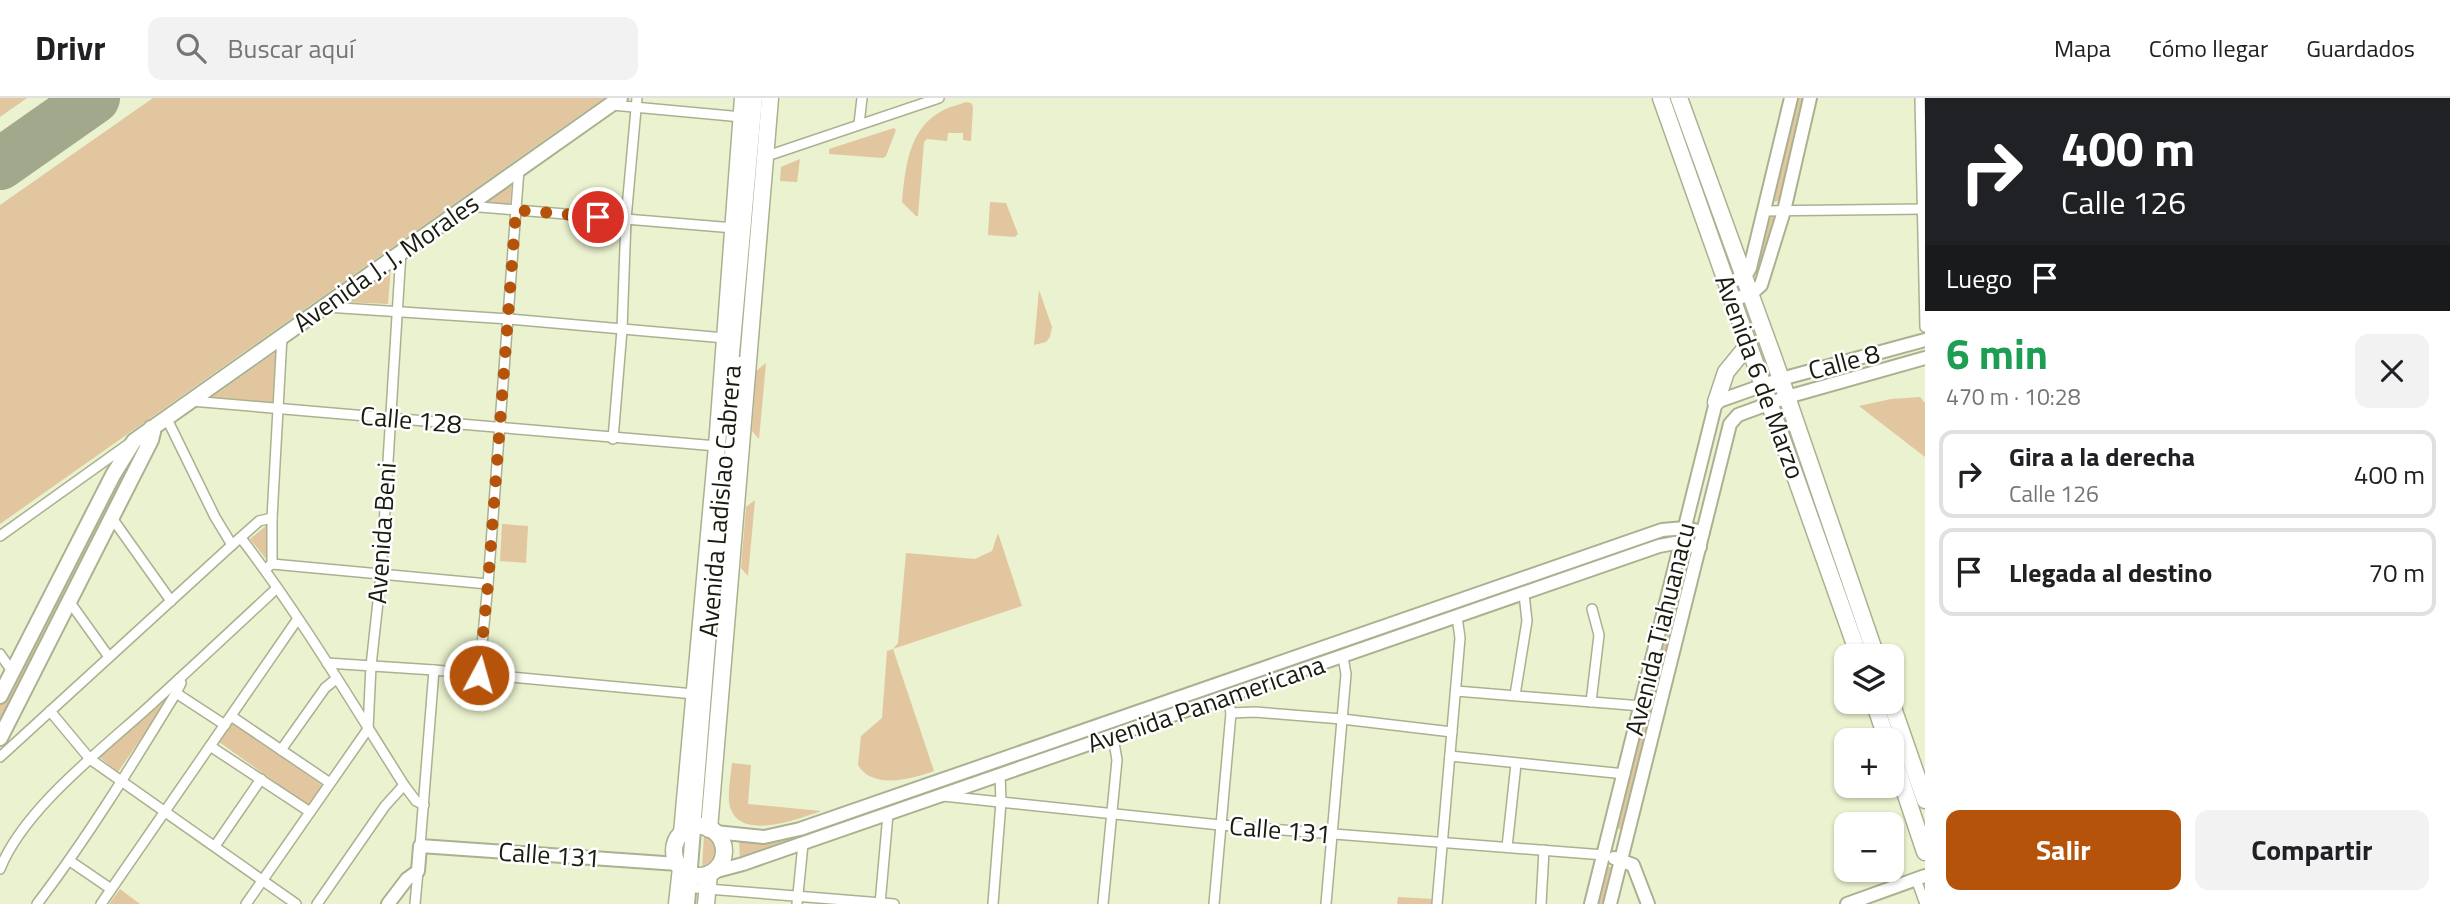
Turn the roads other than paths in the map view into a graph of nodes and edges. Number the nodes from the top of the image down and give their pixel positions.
1 (743, 98) edge
2 (755, 98) edge
3 (763, 98) edge
4 (770, 98) edge
5 (862, 98) edge
6 (939, 98) edge
7 (1661, 98) edge
8 (1679, 98) edge
9 (1791, 98) edge
10 (1810, 98) edge
11 (1920, 98) edge
12 (615, 101) edge
13 (637, 103) edge
14 (742, 117) junction
15 (859, 124) junction
16 (764, 158) junction
17 (519, 169) junction
18 (738, 176) junction
19 (745, 198) junction
20 (468, 206) junction
21 (1924, 209) edge
22 (516, 210) junction
23 (1765, 211) junction
24 (1784, 211) junction
25 (626, 219) junction
26 (735, 222) junction
27 (401, 252) junction
28 (1743, 276) junction
29 (1727, 284) junction
30 (1750, 294) junction
31 (1733, 300) junction
32 (324, 306) junction
33 (398, 311) junction
34 (509, 319) junction
35 (1925, 327) edge
36 (622, 330) junction
37 (282, 336) junction
38 (725, 338) junction
39 (1925, 340) edge
40 (1749, 344) junction
41 (1925, 358) edge
42 (1781, 379) junction
43 (1763, 385) junction
44 (1787, 397) junction
45 (190, 401) junction
46 (1716, 402) junction
47 (1769, 404) junction
48 (278, 409) junction
49 (166, 417) junction
50 (390, 418) junction
51 (151, 428) junction
52 (500, 428) junction
53 (613, 439) junction
54 (134, 441) junction
55 (717, 446) junction
56 (99, 465) junction
57 (113, 475) junction
58 (112, 518) junction
59 (272, 518) junction
60 (1685, 528) junction
61 (1703, 532) junction
62 (0, 536) edge
63 (241, 538) junction
64 (1682, 544) junction
65 (232, 545) junction
66 (1700, 547) junction
67 (269, 567) junction
68 (381, 574) junction
69 (488, 584) junction
70 (277, 588) junction
71 (1524, 594) junction
72 (69, 601) junction
73 (171, 601) junction
74 (1592, 609) dead end
75 (1457, 617) junction
76 (297, 620) junction
77 (1855, 644) edge
78 (1872, 644) edge
79 (0, 654) edge
80 (109, 657) junction
81 (1343, 657) junction
82 (327, 663) junction
83 (371, 666) junction
84 (434, 670) junction
85 (12, 671) junction
86 (479, 675) junction
87 (178, 679) junction
88 (336, 679) junction
89 (1456, 691) junction
90 (176, 693) junction
91 (694, 694) junction
92 (1515, 695) junction
93 (0, 696) edge
94 (1228, 697) junction
95 (1591, 702) junction
96 (1642, 706) junction
97 (50, 711) junction
98 (1231, 713) junction
99 (1896, 714) edge
100 (231, 716) junction
101 (1342, 719) junction
102 (225, 725) junction
103 (368, 729) junction
104 (1452, 732) junction
105 (1113, 737) junction
106 (0, 738) edge
107 (211, 746) junction
108 (281, 750) junction
109 (1450, 755) junction
110 (0, 757) edge
111 (90, 760) junction
112 (1516, 764) junction
113 (1625, 774) junction
114 (1000, 775) junction
115 (261, 779) junction
116 (121, 783) junction
117 (330, 783) junction
118 (404, 785) junction
119 (1904, 790) edge
120 (903, 794) junction
121 (939, 796) junction
122 (1925, 800) edge
123 (1001, 802) junction
124 (424, 805) junction
125 (908, 807) junction
126 (164, 812) junction
127 (310, 812) junction
128 (888, 814) junction
129 (1111, 815) junction
130 (1220, 825) junction
131 (700, 830) junction
132 (1332, 834) junction
133 (1443, 843) junction
134 (803, 844) junction
135 (215, 846) junction
136 (420, 846) junction
137 (1507, 847) junction
138 (1544, 850) junction
139 (1925, 852) edge
140 (1604, 855) junction
141 (1622, 860) junction
142 (70, 861) junction
143 (0, 869) edge
144 (418, 872) junction
145 (1920, 878) edge
146 (263, 880) junction
147 (695, 880) edge
148 (111, 889) junction
149 (797, 900) edge
150 (880, 903) edge
151 (37, 904) edge
152 (100, 904) edge
153 (246, 904) edge
154 (296, 904) edge
155 (317, 904) edge
156 (388, 904) edge
157 (415, 904) edge
158 (677, 904) edge
159 (687, 904) edge
160 (696, 904) edge
161 (894, 904) edge
162 (993, 904) edge
163 (1103, 904) edge
164 (1214, 904) edge
165 (1326, 904) edge
166 (1437, 904) edge
167 (1541, 904) edge
168 (1591, 904) edge
169 (1610, 904) edge
170 (1648, 904) edge
171 (1847, 904) edge
172 (1925, 904) edge

1 - 14 highway, Avenida Ladislao Cabrera
2 - 19 main road, Avenida Ladislao Cabrera
3 - 131 main road, Avenida Ladislao Cabrera
4 - 16 highway, Avenida Ladislao Cabrera
5 - 15 street
6 - 15 street
7 - 29 highway, Avenida 6 de Marzo
8 - 28 highway, Avenida 6 de Marzo
9 - 23 main road
10 - 24 main road
11 - 21 street
12 - 13 street
12 - 17 main road, Avenida J. J. Morales
13 - 14 street
13 - 25 street
14 - 18 highway, Avenida Ladislao Cabrera
15 - 16 street
16 - 131 highway, Avenida Ladislao Cabrera
17 - 20 main road, Avenida J. J. Morales
17 - 22 street
18 - 19 highway
18 - 26 highway, Avenida Ladislao Cabrera
19 - 26 highway
19 - 131 main road, Avenida Ladislao Cabrera
20 - 22 street
20 - 27 main road, Avenida J. J. Morales
21 - 24 street
21 - 35 street
22 - 25 street
22 - 34 street
23 - 24 street
23 - 28 main road
24 - 30 main road
25 - 26 street
25 - 36 street
26 - 38 highway, Avenida Ladislao Cabrera
27 - 32 main road, Avenida J. J. Morales
27 - 33 street, Avenida Beni
28 - 29 main road
28 - 30 highway, Avenida 6 de Marzo
29 - 31 highway, Avenida 6 de Marzo
30 - 31 main road
30 - 42 highway, Avenida 6 de Marzo
31 - 40 highway, Avenida 6 de Marzo
32 - 33 street
32 - 37 main road, Avenida J. J. Morales
33 - 34 street
33 - 50 street, Avenida Beni
34 - 36 street
34 - 52 street
36 - 38 street
36 - 53 street
37 - 45 main road, Avenida J. J. Morales
37 - 48 street
38 - 55 highway, Avenida Ladislao Cabrera
39 - 42 main road, Calle 8
40 - 43 highway, Avenida 6 de Marzo
40 - 46 highway
41 - 44 main road, Calle 8
42 - 43 main road, Calle 8
42 - 44 highway, Avenida 6 de Marzo
43 - 46 main road
43 - 47 highway, Avenida 6 de Marzo
44 - 47 main road, Calle 8
44 - 78 highway, Avenida 6 de Marzo
45 - 48 street, Calle 128
45 - 49 main road, Avenida J. J. Morales
46 - 60 main road, Avenida Tiahuanacu
47 - 61 main road, Avenida Tiahuanacu
47 - 77 highway, Avenida 6 de Marzo
48 - 50 street, Calle 128
48 - 59 street
49 - 51 main road, Avenida J. J. Morales
49 - 65 street
50 - 52 street, Calle 128
50 - 68 street, Avenida Beni
51 - 54 main road, Avenida J. J. Morales
51 - 58 main road
52 - 53 street, Calle 128
52 - 69 street
53 - 55 street, Calle 128
54 - 56 street
54 - 57 main road
55 - 91 highway, Avenida Ladislao Cabrera
56 - 57 main road
56 - 62 street
57 - 85 main road
58 - 72 main road
58 - 73 street
59 - 63 street
59 - 67 street
60 - 61 main road, Avenida Panamericana
60 - 64 main road, Avenida Tiahuanacu
60 - 120 main road, Avenida Panamericana
61 - 66 main road, Avenida Tiahuanacu
63 - 65 street
63 - 67 street
64 - 66 main road, Avenida Panamericana
64 - 71 main road, Avenida Panamericana
64 - 96 main road, Avenida Tiahuanacu
65 - 73 street
66 - 141 main road, Avenida Tiahuanacu
67 - 68 street
67 - 70 street
68 - 69 street
68 - 83 street, Avenida Beni
69 - 86 street
70 - 76 street
70 - 87 street
71 - 75 main road, Avenida Panamericana
71 - 92 street
72 - 80 street
72 - 106 main road
73 - 80 street
74 - 95 street
75 - 81 main road, Avenida Panamericana
75 - 89 street
76 - 82 street
76 - 100 street
79 - 85 street
80 - 97 street
81 - 94 main road, Avenida Panamericana
81 - 101 street
82 - 83 street
82 - 88 street
83 - 84 street
83 - 103 street, Avenida Beni
84 - 86 street
84 - 124 street
85 - 93 main road
86 - 91 street
87 - 90 street
87 - 111 street
88 - 103 street
88 - 108 street
89 - 92 street
89 - 104 street
90 - 102 street
90 - 116 street
91 - 131 highway, Avenida Ladislao Cabrera
92 - 95 street
94 - 98 street
94 - 105 main road, Avenida Panamericana
95 - 96 street
96 - 113 main road, Avenida Tiahuanacu
97 - 110 street
97 - 111 street
98 - 101 street
98 - 130 street
99 - 122 highway
100 - 102 street
100 - 108 street
101 - 104 street
101 - 132 street
102 - 107 street
103 - 117 street
103 - 118 street
104 - 109 street
105 - 114 main road, Avenida Panamericana
105 - 129 street
107 - 115 street
107 - 126 street
108 - 117 street
109 - 112 street
109 - 133 street
111 - 116 street
111 - 143 street
112 - 113 street
112 - 137 street
113 - 140 main road, Avenida Tiahuanacu
114 - 121 main road, Avenida Panamericana
114 - 123 street
115 - 127 street
115 - 135 street
116 - 126 street
116 - 142 street
117 - 127 street
118 - 124 street
118 - 155 street
119 - 139 highway
120 - 125 main road
120 - 131 main road, Avenida Panamericana
121 - 123 street, Calle 131
121 - 125 main road, Avenida Panamericana
123 - 129 street, Calle 131
123 - 162 street
124 - 136 street
125 - 128 main road, Avenida Panamericana
126 - 135 street
126 - 148 street
127 - 146 street
128 - 134 main road, Avenida Panamericana
128 - 150 street
129 - 130 street, Calle 131
129 - 163 street
130 - 132 street, Calle 131
130 - 164 street
131 - 147 main road, Avenida Ladislao Cabrera
131 - 147 highway
131 - 147 highway
132 - 133 street, Calle 131
132 - 165 street
133 - 137 street, Calle 131
133 - 166 street
134 - 147 main road, Avenida Panamericana
134 - 149 street
135 - 146 street
136 - 144 main road
136 - 147 main road, Calle 131
137 - 138 street, Calle 131
138 - 140 street, Calle 131
138 - 167 street
140 - 141 main road, Calle 131
140 - 168 main road, Avenida Tiahuanacu
141 - 169 main road, Avenida Tiahuanacu
141 - 170 main road
142 - 148 street
142 - 151 street
144 - 156 main road
144 - 157 street
145 - 171 main road
145 - 172 street
146 - 153 street
146 - 154 street
147 - 149 street
147 - 158 highway, Avenida Ladislao Cabrera
147 - 159 main road, Avenida Ladislao Cabrera
147 - 160 main road, Avenida Ladislao Cabrera
148 - 152 street
149 - 150 street
150 - 161 street

